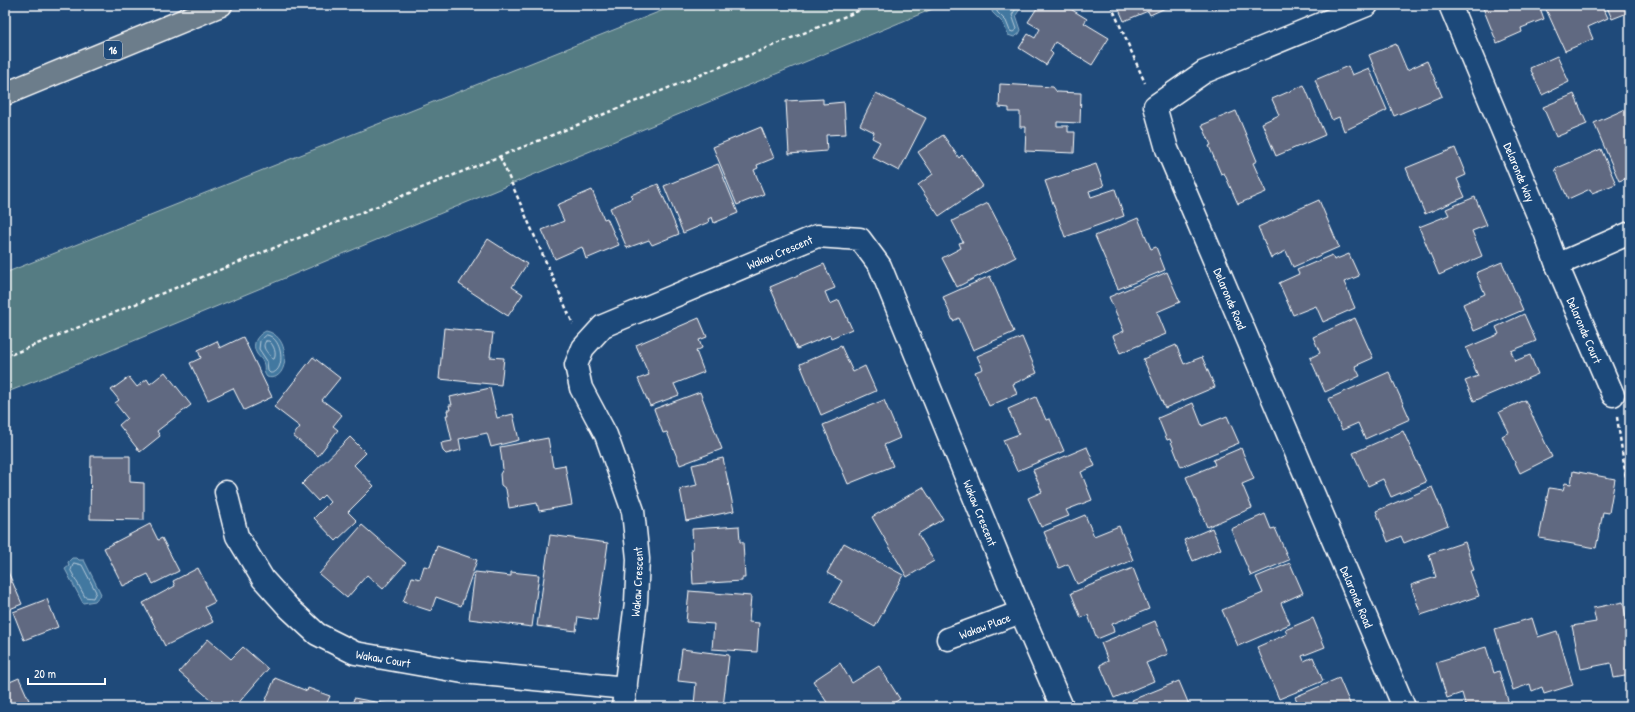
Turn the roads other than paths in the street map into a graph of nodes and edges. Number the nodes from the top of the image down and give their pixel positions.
1 (221, 5) edge
2 (1366, 5) edge
3 (1450, 5) edge
4 (5, 94) edge
5 (1630, 233) edge
6 (1557, 265) junction
7 (1613, 395) road end
8 (226, 492) dead end
9 (1020, 612) junction
10 (948, 639) dead end
11 (624, 697) edge
12 (1062, 707) edge
13 (1404, 707) edge

1 - 4 highway, 16
2 - 13 street, Delaronde Road
3 - 6 street, Delaronde Way
5 - 6 street
6 - 7 street, Delaronde Court
8 - 11 street, Wakaw Court
9 - 10 street, Wakaw Place
9 - 11 street, Wakaw Crescent
9 - 12 street, Wakaw Crescent

